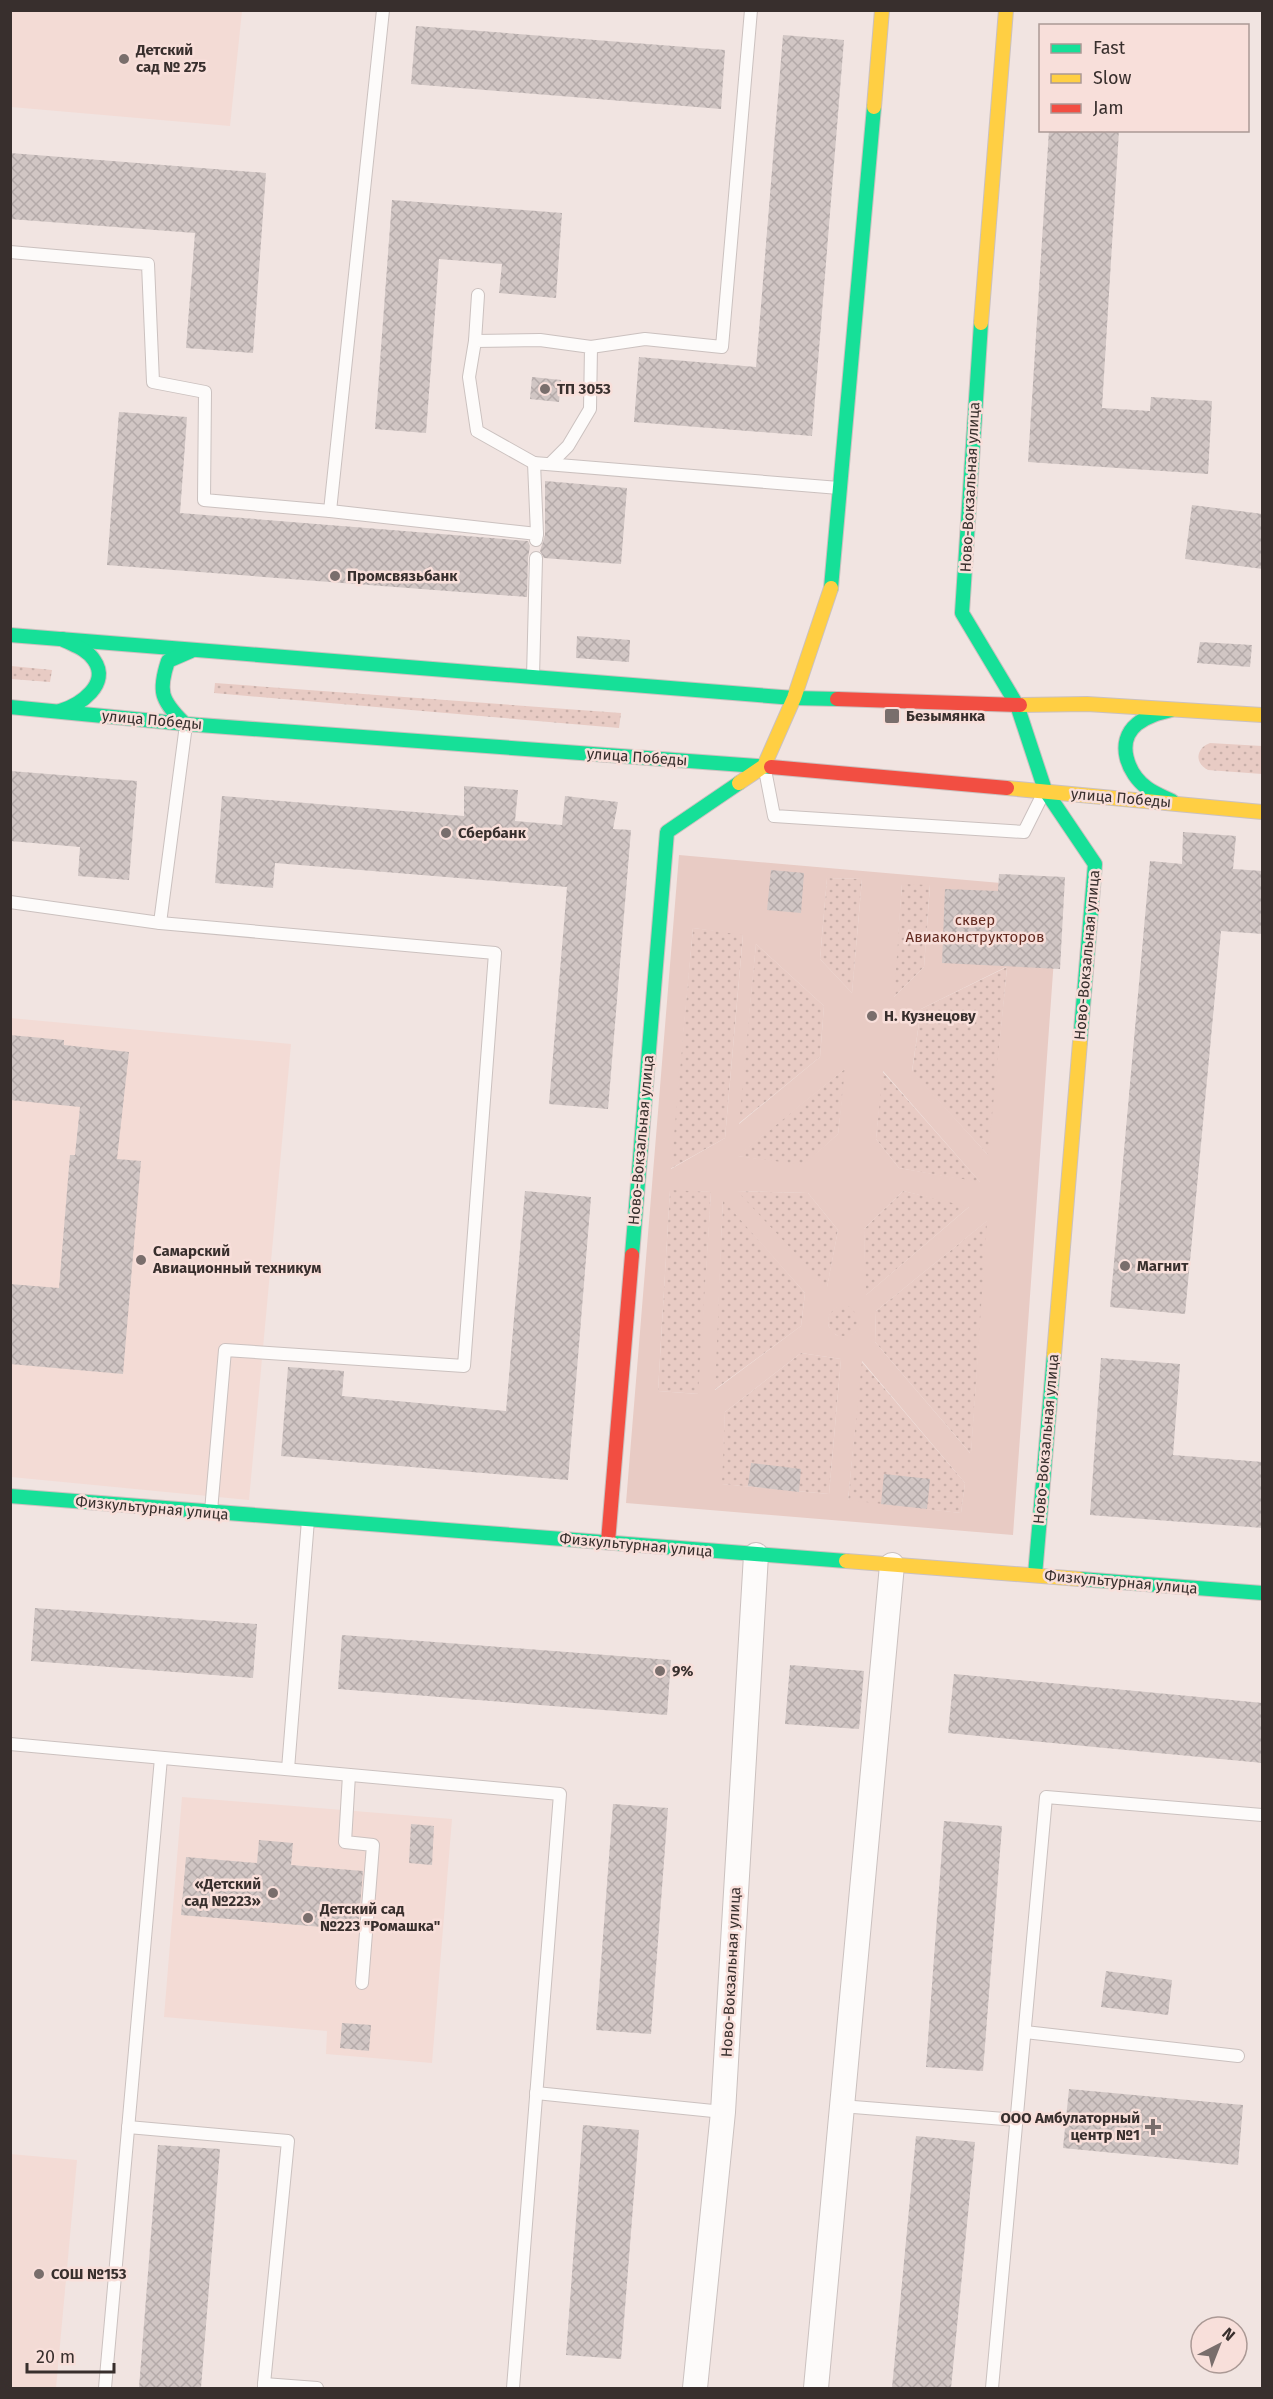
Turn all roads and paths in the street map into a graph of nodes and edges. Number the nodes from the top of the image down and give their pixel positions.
1 (383, 10) edge
2 (751, 10) edge
3 (867, 10) edge
4 (1006, 10) edge
5 (882, 11) edge
6 (10, 252) edge
7 (478, 295) dead end
8 (475, 341) junction
9 (591, 347) junction
10 (534, 463) junction
11 (550, 464) junction
12 (841, 488) junction
13 (330, 511) junction
14 (536, 558) dead end
15 (10, 635) edge
16 (62, 639) junction
17 (191, 651) junction
18 (532, 678) junction
19 (794, 698) junction
20 (1017, 705) junction
21 (10, 707) edge
22 (1173, 709) junction
23 (60, 711) junction
24 (1263, 716) edge
25 (185, 723) junction
26 (764, 766) junction
27 (1045, 790) junction
28 (1174, 802) junction
29 (1263, 812) edge
30 (10, 902) edge
31 (160, 923) junction
32 (10, 1496) edge
33 (211, 1513) junction
34 (308, 1520) junction
35 (608, 1542) junction
36 (756, 1555) junction
37 (892, 1565) junction
38 (1035, 1575) junction
39 (1263, 1593) edge
40 (10, 1744) edge
41 (161, 1758) junction
42 (288, 1769) junction
43 (349, 1775) junction
44 (1263, 1815) edge
45 (362, 1983) dead end
46 (1025, 2032) junction
47 (1238, 2056) dead end
48 (536, 2093) junction
49 (841, 2106) junction
50 (723, 2112) junction
51 (1017, 2120) junction
52 (128, 2127) junction
53 (264, 2386) edge
54 (105, 2388) edge
55 (317, 2388) edge
56 (513, 2388) edge
57 (695, 2388) edge
58 (816, 2388) edge
59 (993, 2388) edge

1 - 13 lane
2 - 9 lane
3 - 5 lane
4 - 20 main road, Ново-Вокзальная улица
5 - 12 main road
6 - 13 lane
7 - 8 lane
8 - 9 lane
8 - 10 lane
9 - 11 lane
10 - 11 lane
10 - 13 lane
11 - 12 lane
12 - 19 main road
14 - 18 lane
15 - 16 main road
16 - 17 main road
16 - 23 main road
17 - 18 main road
17 - 25 main road
18 - 19 main road
19 - 20 main road
19 - 26 main road
20 - 22 main road
20 - 27 main road, Ново-Вокзальная улица
21 - 23 main road, улица Победы
22 - 24 main road
22 - 28 main road
23 - 25 main road, улица Победы
25 - 26 main road, улица Победы
25 - 31 lane
26 - 27 main road, улица Победы
26 - 27 lane
26 - 35 main road, Ново-Вокзальная улица
27 - 28 main road, улица Победы
27 - 38 main road, Ново-Вокзальная улица
28 - 29 main road, улица Победы
30 - 31 lane
31 - 33 lane
32 - 33 main road, Физкультурная улица
33 - 34 main road, Физкультурная улица
34 - 35 main road, Физкультурная улица
34 - 42 lane
35 - 36 main road, Физкультурная улица
36 - 37 main road, Физкультурная улица
36 - 50 street, Ново-Вокзальная улица
37 - 38 main road, Физкультурная улица
37 - 49 street
38 - 39 main road, Физкультурная улица
40 - 41 lane
41 - 42 lane
41 - 52 lane
42 - 43 lane
43 - 45 lane
43 - 48 lane
44 - 46 lane
46 - 47 lane
46 - 51 lane
48 - 50 lane
48 - 56 lane
49 - 51 lane
49 - 58 street
50 - 57 street, Ново-Вокзальная улица
51 - 59 lane
52 - 53 lane
52 - 54 lane
53 - 55 lane

